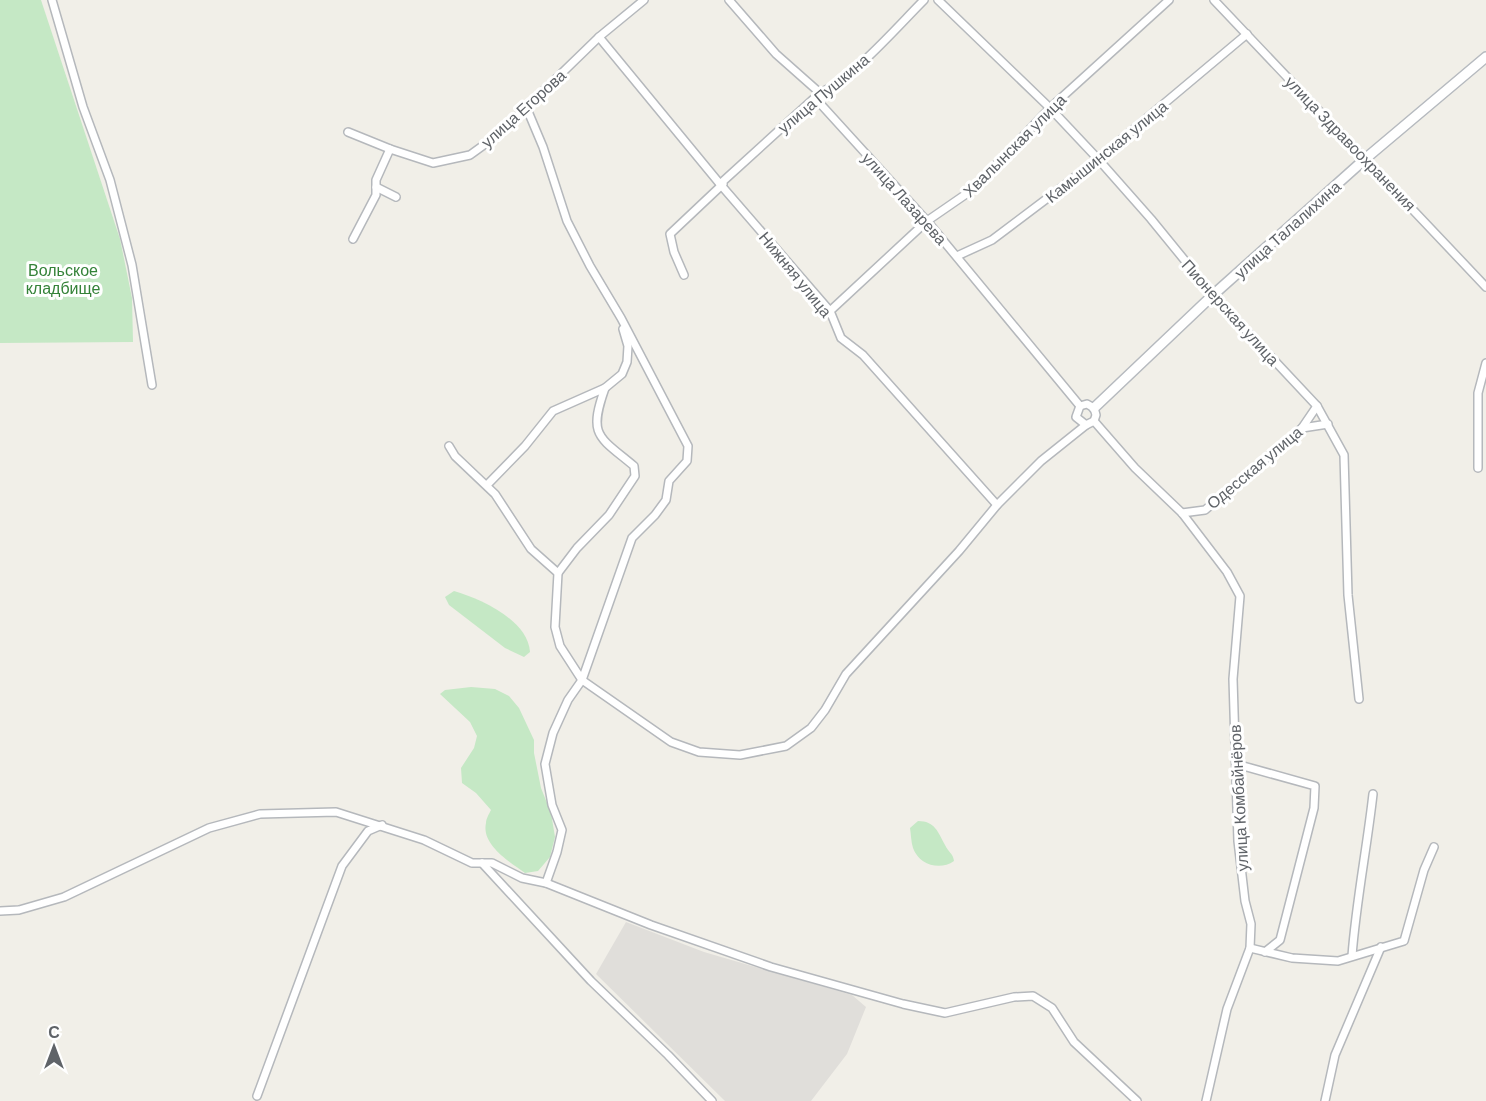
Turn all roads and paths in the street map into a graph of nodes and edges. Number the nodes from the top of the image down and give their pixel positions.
1 (51, 0) edge
2 (644, 0) edge
3 (729, 0) edge
4 (924, 0) edge
5 (938, 0) edge
6 (1169, 0) edge
7 (1214, 0) edge
8 (1247, 34) junction
9 (599, 37) junction
10 (1486, 57) edge
11 (818, 96) junction
12 (1050, 108) junction
13 (527, 109) junction
14 (348, 132) dead end
15 (390, 149) junction
16 (1098, 159) junction
17 (1365, 159) junction
18 (721, 184) junction
19 (376, 187) junction
20 (396, 196) dead end
21 (927, 221) junction
22 (353, 239) dead end
23 (957, 256) junction
24 (684, 275) dead end
25 (1486, 287) edge
26 (1213, 296) junction
27 (830, 311) junction
28 (621, 318) junction
29 (1486, 363) edge
30 (152, 384) dead end
31 (605, 388) junction
32 (1080, 406) junction
33 (1317, 406) junction
34 (1094, 408) junction
35 (1094, 421) junction
36 (1328, 424) junction
37 (1086, 425) junction
38 (1302, 428) junction
39 (448, 446) dead end
40 (1478, 468) dead end
41 (487, 485) junction
42 (996, 506) junction
43 (1182, 513) junction
44 (558, 573) junction
45 (582, 680) junction
46 (1359, 699) dead end
47 (1236, 764) junction
48 (1373, 794) dead end
49 (382, 825) junction
50 (1434, 847) dead end
51 (482, 863) junction
52 (546, 883) junction
53 (0, 911) edge
54 (1381, 947) junction
55 (1250, 948) junction
56 (1265, 952) junction
57 (1352, 956) junction
58 (257, 1096) dead end
59 (712, 1101) edge
60 (1137, 1101) edge
61 (1206, 1101) edge
62 (1325, 1101) edge

1 - 30 street
2 - 9 street, улица Егорова
3 - 11 street, улица Лазарева
4 - 11 street, улица Пушкина
5 - 12 street, Пионерская улица
6 - 12 street, Хвалынская улица
7 - 8 street, улица Здравоохранения
8 - 16 street, Камышинская улица
8 - 17 street, улица Здравоохранения
9 - 13 street, улица Егорова
9 - 18 street, Нижняя улица
10 - 17 street, улица Талалихина
11 - 18 street, улица Пушкина
11 - 21 street, улица Лазарева
12 - 16 street, Пионерская улица
12 - 21 street, Хвалынская улица
13 - 15 street, улица Егорова
13 - 28 street
14 - 15 street, улица Егорова
15 - 19 street
16 - 23 street, Камышинская улица
16 - 26 street, Пионерская улица
17 - 25 street, улица Здравоохранения
17 - 26 street, улица Талалихина
18 - 24 street, улица Пушкина
18 - 27 street, Нижняя улица
19 - 20 street
19 - 22 street
21 - 23 street, улица Лазарева
21 - 27 street, Хвалынская улица
23 - 32 street, улица Лазарева
26 - 33 street, Пионерская улица
26 - 34 street, улица Талалихина
27 - 42 street, Нижняя улица
28 - 31 street
28 - 45 street
29 - 40 street
31 - 41 street
31 - 44 street
32 - 34 street
32 - 37 street
33 - 36 street, Пионерская улица
33 - 38 street, Одесская улица
34 - 35 street
35 - 37 street
35 - 43 street
36 - 38 street
36 - 46 street, Пионерская улица
37 - 42 street
38 - 43 street, Одесская улица
39 - 41 street
41 - 44 street
42 - 45 street
43 - 47 street, улица Комбайнёров
44 - 45 street
45 - 52 street
47 - 55 street, улица Комбайнёров
47 - 56 street
48 - 57 street
49 - 51 street
49 - 53 street
49 - 58 street
50 - 54 street
51 - 52 street
51 - 59 street
52 - 60 street
54 - 57 street
54 - 62 street
55 - 56 street
55 - 61 street, улица Комбайнёров
56 - 57 street

